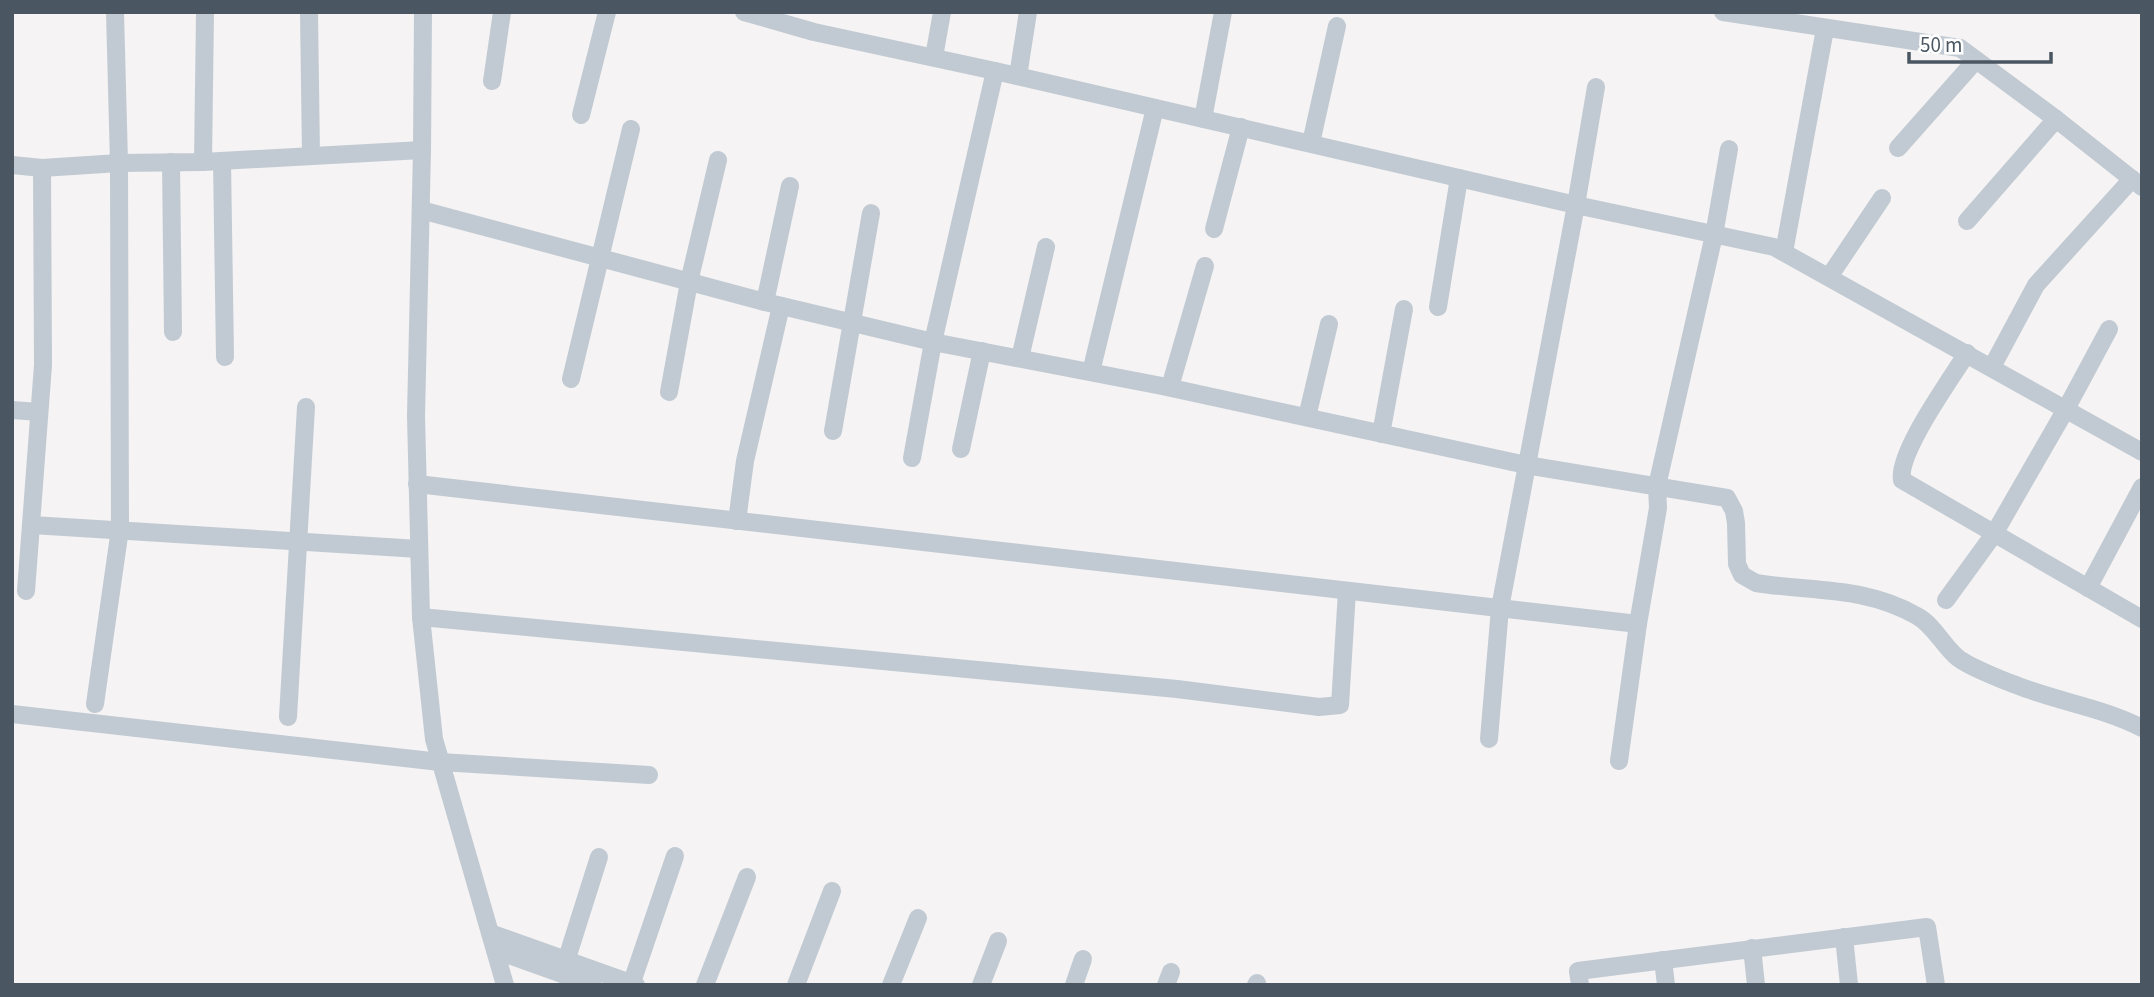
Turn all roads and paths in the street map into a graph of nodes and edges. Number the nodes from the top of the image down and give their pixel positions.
1 (115, 12) edge
2 (205, 12) edge
3 (309, 12) edge
4 (423, 12) edge
5 (502, 12) edge
6 (607, 12) edge
7 (744, 12) edge
8 (942, 12) edge
9 (1028, 12) edge
10 (1223, 12) edge
11 (1723, 12) edge
12 (1337, 26) dead end
13 (1825, 29) junction
14 (934, 57) junction
15 (1976, 60) junction
16 (995, 71) junction
17 (1018, 76) junction
18 (492, 81) dead end
19 (1596, 87) dead end
20 (1155, 108) junction
21 (581, 115) dead end
22 (1203, 118) junction
23 (2056, 119) junction
24 (1241, 127) junction
25 (631, 129) dead end
26 (1311, 144) junction
27 (1898, 148) dead end
28 (1729, 149) dead end
29 (422, 150) junction
30 (310, 156) junction
31 (718, 160) dead end
32 (222, 161) junction
33 (171, 162) junction
34 (203, 162) junction
35 (118, 163) junction
36 (12, 166) edge
37 (42, 168) junction
38 (1460, 178) junction
39 (2137, 183) edge
40 (790, 186) dead end
41 (1882, 198) dead end
42 (1576, 205) junction
43 (421, 211) junction
44 (871, 213) dead end
45 (1967, 220) dead end
46 (1214, 229) dead end
47 (1714, 235) junction
48 (1046, 247) dead end
49 (1784, 252) junction
50 (601, 258) junction
51 (1205, 266) dead end
52 (1829, 277) junction
53 (689, 282) junction
54 (773, 304) junction
55 (1438, 307) dead end
56 (1404, 309) dead end
57 (852, 323) junction
58 (1329, 324) dead end
59 (2109, 329) dead end
60 (173, 332) dead end
61 (933, 342) junction
62 (982, 351) junction
63 (1967, 353) junction
64 (225, 357) dead end
65 (1020, 358) junction
66 (1992, 367) junction
67 (1091, 372) junction
68 (571, 379) dead end
69 (1170, 387) junction
70 (668, 392) dead end
71 (306, 407) dead end
72 (2066, 409) junction
73 (12, 410) edge
74 (39, 412) junction
75 (1307, 417) junction
76 (833, 431) dead end
77 (1381, 434) junction
78 (961, 449) dead end
79 (2142, 452) edge
80 (912, 458) dead end
81 (1526, 465) junction
82 (418, 485) junction
83 (1657, 486) junction
84 (2142, 487) edge
85 (737, 521) junction
86 (32, 525) junction
87 (120, 529) junction
88 (1994, 534) junction
89 (298, 541) junction
90 (419, 549) junction
91 (2088, 588) junction
92 (26, 591) dead end
93 (1347, 591) junction
94 (1946, 600) dead end
95 (1500, 608) junction
96 (421, 617) junction
97 (2142, 619) edge
98 (1638, 624) junction
99 (95, 704) dead end
100 (12, 714) edge
101 (288, 717) dead end
102 (2142, 728) edge
103 (1489, 739) dead end
104 (1619, 761) dead end
105 (440, 762) junction
106 (649, 775) dead end
107 (675, 856) dead end
108 (599, 857) dead end
109 (747, 877) dead end
110 (832, 891) dead end
111 (918, 918) dead end
112 (1844, 937) junction
113 (998, 941) dead end
114 (493, 942) junction
115 (1752, 948) junction
116 (1083, 959) dead end
117 (1663, 960) junction
118 (565, 967) junction
119 (633, 984) edge
120 (505, 985) edge
121 (593, 985) edge
122 (705, 985) edge
123 (796, 985) edge
124 (891, 985) edge
125 (981, 985) edge
126 (1074, 985) edge
127 (1580, 985) edge
128 (1666, 985) edge
129 (1756, 985) edge
130 (1849, 985) edge
131 (1936, 985) edge

1 - 35 street
2 - 34 street
3 - 30 street
4 - 29 street
5 - 18 street
6 - 21 street
7 - 14 street
8 - 14 street
9 - 17 street
10 - 22 street
11 - 13 street
12 - 26 street
13 - 15 street
13 - 49 street
14 - 16 street
15 - 23 street
15 - 27 street
16 - 17 street
16 - 61 street
17 - 20 street
19 - 42 street
20 - 22 street
20 - 67 street
22 - 24 street
23 - 39 street
23 - 45 street
24 - 26 street
24 - 46 street
25 - 50 street
26 - 38 street
28 - 47 street
29 - 30 street
29 - 43 street
30 - 32 street
31 - 53 street
32 - 34 street
32 - 64 street
33 - 34 street
33 - 35 street
33 - 60 street
35 - 37 street
35 - 87 street
36 - 37 street
37 - 74 street
38 - 42 street
38 - 55 street
39 - 66 street
40 - 54 street
41 - 52 street
42 - 47 street
42 - 81 street
43 - 50 street
43 - 82 street
44 - 57 street
47 - 49 street
47 - 83 street
48 - 65 street
49 - 52 street
50 - 53 street
50 - 68 street
51 - 69 street
52 - 63 street
53 - 54 street
53 - 70 street
54 - 57 street
54 - 85 street
56 - 77 street
57 - 61 street
57 - 76 street
58 - 75 street
59 - 72 street
61 - 62 street
61 - 80 street
62 - 65 street
62 - 78 street
63 - 66 street
63 - 88 street
65 - 67 street
66 - 72 street
67 - 69 street
69 - 75 street
71 - 89 street
72 - 79 street
72 - 88 street
73 - 74 street
74 - 86 street
75 - 77 street
77 - 81 street
81 - 83 street
81 - 95 street
82 - 85 street
82 - 90 street
83 - 98 street
83 - 102 street
84 - 91 street
85 - 93 street
86 - 87 street
86 - 92 street
87 - 89 street
87 - 99 street
88 - 91 street
88 - 94 street
89 - 90 street
89 - 101 street
90 - 96 street
91 - 97 street
93 - 95 street
93 - 96 street
95 - 98 street
95 - 103 street
96 - 105 street
98 - 104 street
100 - 105 street
105 - 106 street
105 - 114 street
107 - 119 street
108 - 118 street
109 - 122 street
110 - 123 street
111 - 124 street
112 - 115 street
112 - 130 street
112 - 131 street
113 - 125 street
114 - 118 street
114 - 120 street
115 - 117 street
115 - 129 street
116 - 126 street
117 - 127 street
117 - 128 street
118 - 119 street
118 - 121 street

